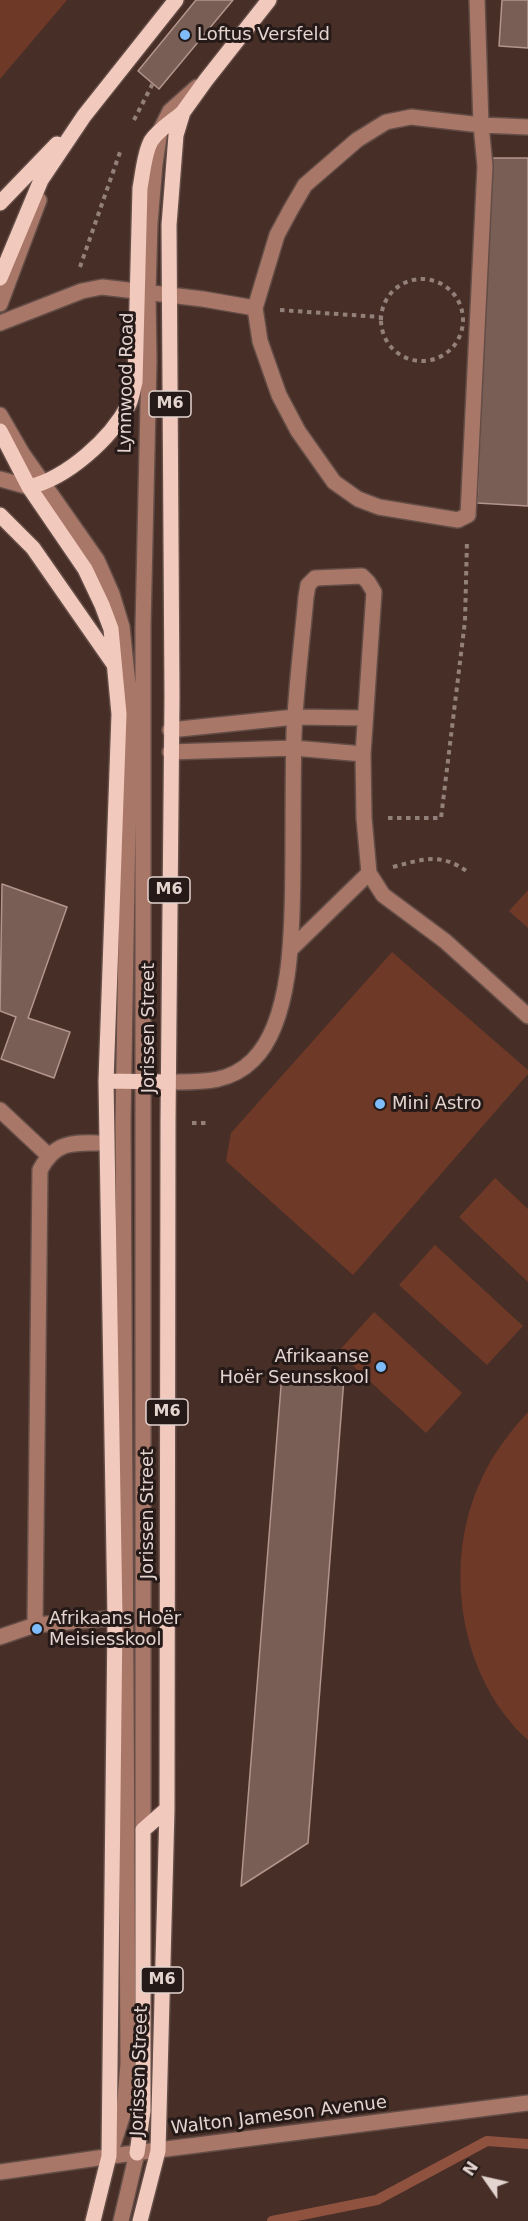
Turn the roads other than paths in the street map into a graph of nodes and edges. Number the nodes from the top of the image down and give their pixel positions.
1 (176, 0) edge
2 (269, 0) edge
3 (477, 0) edge
4 (206, 80) junction
5 (183, 112) junction
6 (84, 116) junction
7 (481, 125) junction
8 (528, 127) edge
9 (160, 131) junction
10 (41, 180) junction
11 (0, 203) edge
12 (0, 278) edge
13 (142, 293) junction
14 (169, 295) junction
15 (0, 304) edge
16 (255, 308) junction
17 (0, 323) edge
18 (0, 415) edge
19 (0, 431) edge
20 (0, 479) edge
21 (37, 485) junction
22 (0, 515) edge
23 (113, 663) junction
24 (136, 705) junction
25 (295, 717) junction
26 (365, 718) junction
27 (170, 730) junction
28 (294, 748) junction
29 (170, 752) junction
30 (363, 754) junction
31 (369, 873) junction
32 (292, 948) junction
33 (528, 1016) edge
34 (106, 1081) junction
35 (124, 1082) junction
36 (142, 1082) junction
37 (168, 1082) junction
38 (0, 1110) edge
39 (106, 1143) junction
40 (48, 1155) junction
41 (115, 1618) junction
42 (35, 1625) junction
43 (0, 1637) edge
44 (167, 1809) junction
45 (143, 1830) junction
46 (528, 2103) edge
47 (158, 2151) junction
48 (137, 2153) junction
49 (109, 2156) junction
50 (0, 2172) edge
51 (93, 2221) edge
52 (121, 2221) edge
53 (140, 2221) edge

1 - 6 main road
2 - 4 main road, M6
3 - 7 street
4 - 5 main road, M6
4 - 9 street
5 - 9 main road
5 - 14 main road, M6
6 - 10 main road
6 - 11 main road
7 - 8 street
7 - 16 street
7 - 16 street
9 - 13 main road
10 - 12 main road
10 - 15 street
13 - 14 street
13 - 17 street
13 - 21 main road
13 - 24 street, Lynnwood Road
14 - 16 street
14 - 27 main road, Jorissen Street / M6
18 - 21 street
19 - 21 main road
20 - 21 street
21 - 23 main road
21 - 24 street
22 - 23 main road
23 - 34 main road, Jorissen Street
24 - 35 street, Jorissen Street
24 - 36 street, Jorissen Street
25 - 26 street
25 - 26 street
25 - 27 street
25 - 28 street
26 - 30 street
27 - 29 main road, Jorissen Street / M6
28 - 29 street
28 - 30 street
28 - 32 street
29 - 37 main road, Jorissen Street / M6
30 - 31 street
31 - 32 street
31 - 33 street
32 - 37 street
34 - 35 main road
34 - 39 main road, Jorissen Street
35 - 36 main road
35 - 49 street, Jorissen Street
36 - 37 main road
36 - 45 street, Jorissen Street
37 - 44 main road, Jorissen Street / M6
38 - 40 street
39 - 40 street
39 - 41 main road, Jorissen Street
40 - 42 street
41 - 42 street
41 - 49 main road, Jorissen Street
42 - 43 street
44 - 45 main road
44 - 47 main road, Jorissen Street / M6
45 - 48 main road
46 - 47 street, Walton Jameson Avenue
47 - 48 street, Walton Jameson Avenue
47 - 53 main road, Jorissen Street / M6
48 - 49 street, Walton Jameson Avenue
48 - 52 street, Jorissen Street
49 - 50 street, Walton Jameson Avenue
49 - 51 main road, Jorissen Street

